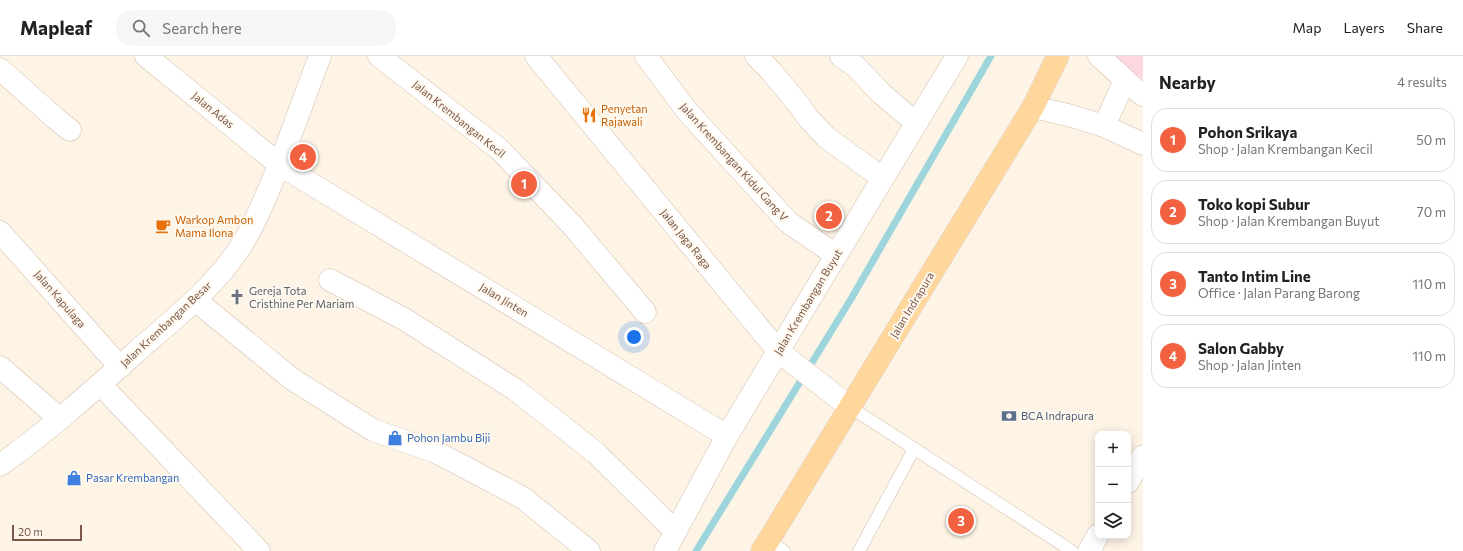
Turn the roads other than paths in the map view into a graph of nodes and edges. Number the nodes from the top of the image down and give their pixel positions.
1 (146, 56) edge
2 (320, 56) edge
3 (379, 56) edge
4 (646, 56) edge
5 (756, 56) edge
6 (841, 56) edge
7 (957, 56) edge
8 (1058, 56) edge
9 (1099, 56) edge
10 (540, 57) edge
11 (0, 68) edge
12 (1125, 80) junction
13 (1143, 95) edge
14 (1033, 107) junction
15 (916, 123) junction
16 (1104, 126) junction
17 (70, 130) dead end
18 (1143, 144) edge
19 (280, 164) junction
20 (882, 178) junction
21 (0, 232) edge
22 (836, 255) junction
23 (330, 280) dead end
24 (195, 300) junction
25 (646, 312) dead end
26 (785, 356) junction
27 (0, 366) edge
28 (120, 367) junction
29 (101, 385) junction
30 (850, 407) junction
31 (60, 419) junction
32 (727, 436) junction
33 (914, 449) junction
34 (1143, 456) edge
35 (0, 465) edge
36 (1131, 477) edge
37 (675, 531) junction
38 (1096, 539) edge
39 (772, 548) edge
40 (259, 551) edge
41 (589, 551) edge
42 (665, 551) edge
43 (859, 551) edge
44 (1072, 551) edge
45 (1089, 551) edge

1 - 19 street, Jalan Adas
2 - 19 street, Jalan Krembangan Besar
3 - 25 street, Jalan Krembangan Kecil
4 - 22 street, Jalan Krembangan Kidul Gang V
5 - 20 street
6 - 15 street
7 - 15 street, Jalan Krembangan Buyut
8 - 14 main road, Jalan Indrapura
9 - 12 street
10 - 26 street, Jalan Jaga Raga
11 - 17 street
12 - 13 street
12 - 16 street
14 - 16 street
14 - 30 main road, Jalan Indrapura
15 - 20 street, Jalan Krembangan Buyut
16 - 18 street
19 - 24 street, Jalan Krembangan Besar
19 - 32 street, Jalan Jinten
20 - 22 street, Jalan Krembangan Buyut
21 - 28 street, Jalan Kapulaga
22 - 26 street, Jalan Krembangan Buyut
23 - 37 street
24 - 28 street, Jalan Krembangan Besar
24 - 41 street
26 - 30 street, Jalan Jaga Raga
26 - 32 street, Jalan Krembangan Buyut
27 - 31 street
28 - 29 street, Jalan Krembangan Besar
29 - 31 street, Jalan Krembangan Besar
29 - 40 street
30 - 33 lane
30 - 39 main road, Jalan Indrapura
31 - 35 street, Jalan Krembangan Besar
32 - 37 street, Jalan Krembangan Buyut
33 - 43 lane
33 - 44 lane
34 - 36 street
37 - 42 street, Jalan Krembangan Buyut
38 - 45 street

